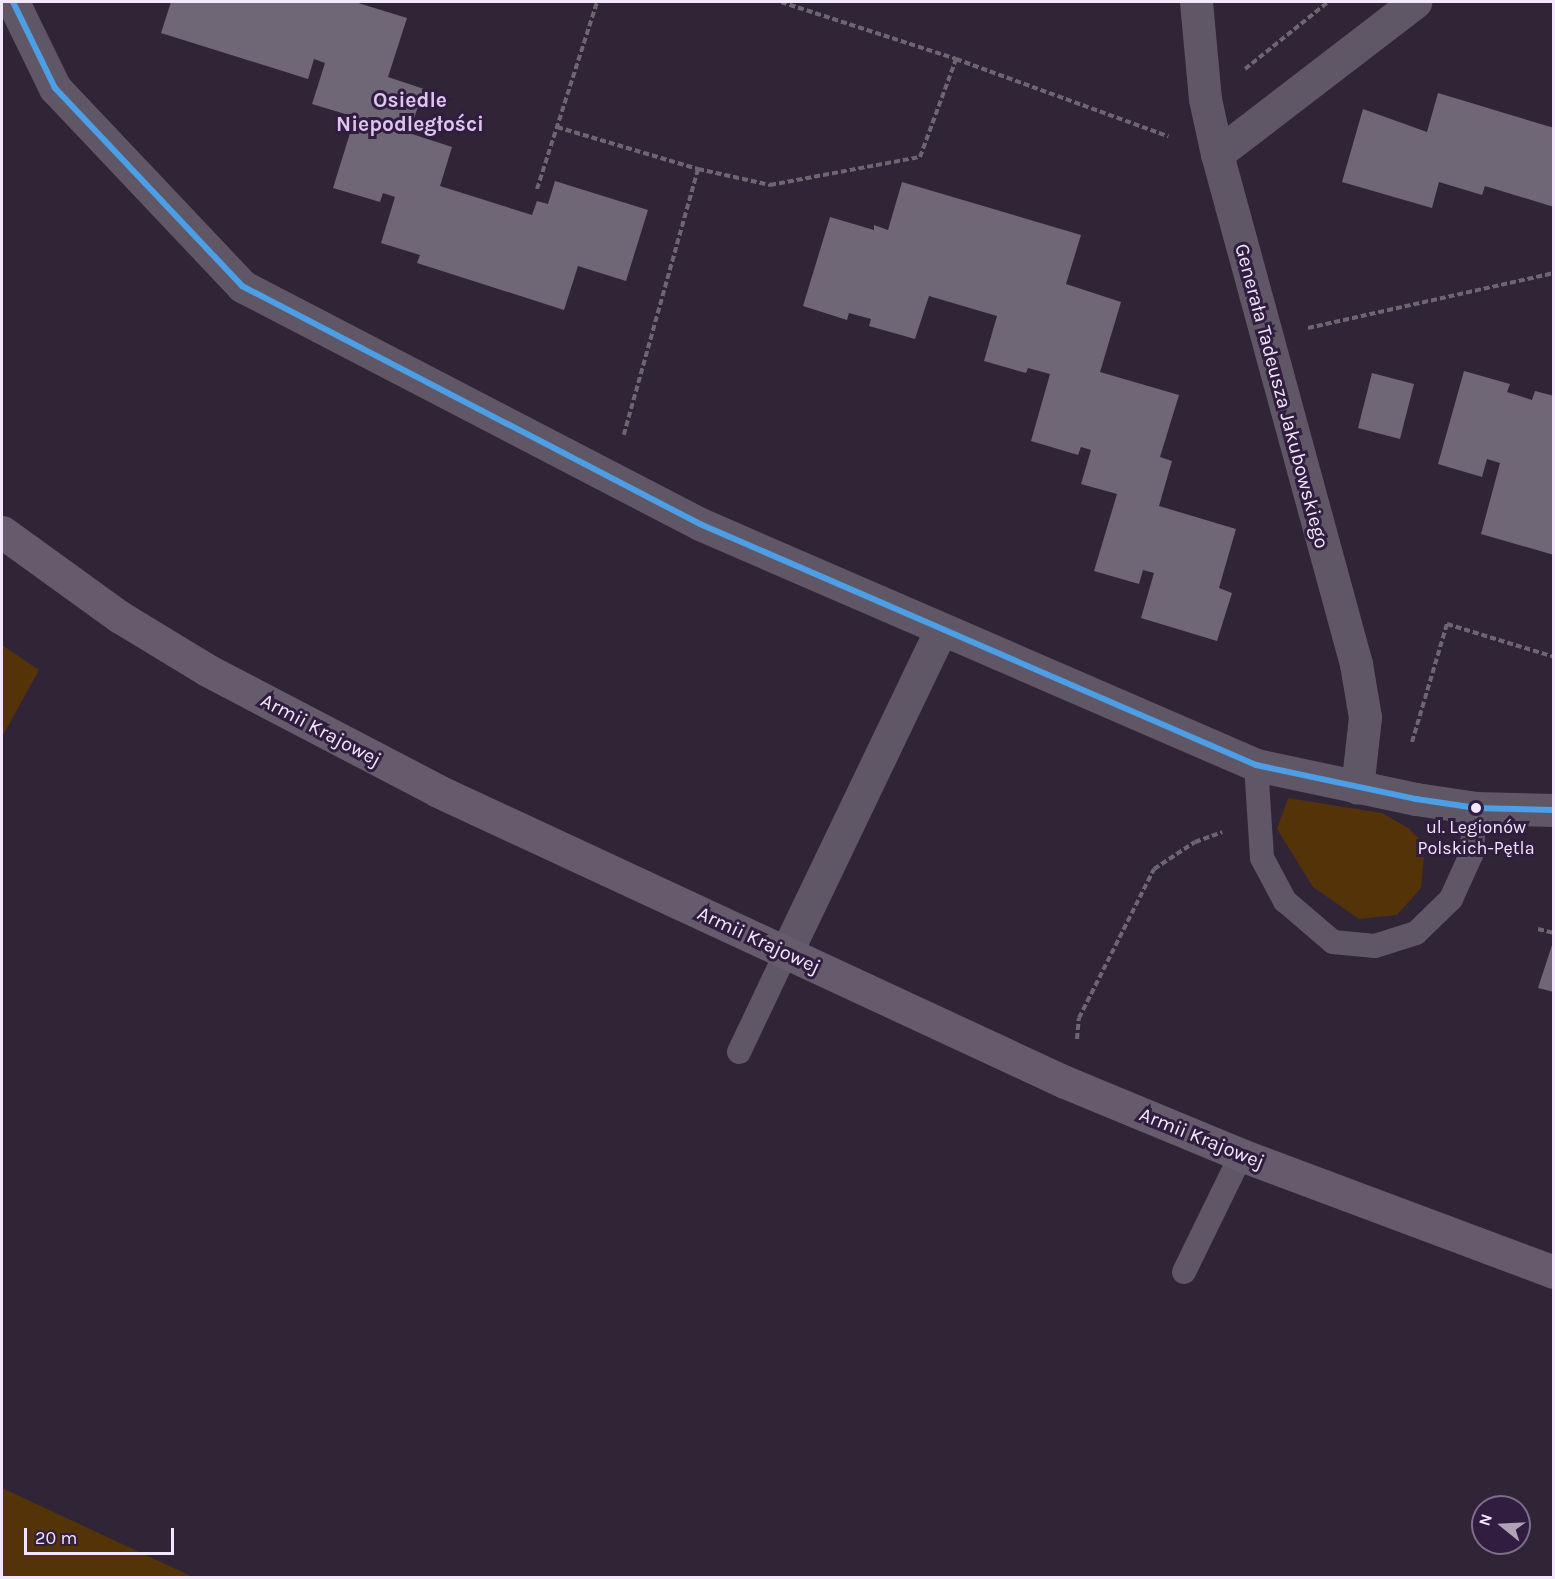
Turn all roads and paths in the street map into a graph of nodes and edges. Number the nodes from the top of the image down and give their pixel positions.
1 (13, 2) edge
2 (597, 2) edge
3 (781, 2) edge
4 (1196, 2) edge
5 (1328, 2) edge
6 (1415, 2) edge
7 (956, 59) junction
8 (1241, 73) dead end
9 (557, 127) junction
10 (1217, 154) junction
11 (698, 169) junction
12 (537, 189) dead end
13 (1554, 273) edge
14 (1267, 338) junction
15 (612, 478) junction
16 (2, 532) edge
17 (941, 630) junction
18 (1554, 657) edge
19 (1412, 742) dead end
20 (1256, 765) junction
21 (1357, 789) junction
22 (1476, 808) junction
23 (1554, 810) edge
24 (1257, 819) junction
25 (1538, 929) dead end
26 (1554, 933) edge
27 (786, 953) junction
28 (1076, 1050) dead end
29 (739, 1052) dead end
30 (1241, 1155) junction
31 (1184, 1272) dead end
32 (1554, 1272) edge

1 - 15 street
2 - 9 path
3 - 7 path
4 - 10 street, Generała Tadeusza Jakubowskiego
5 - 8 path
6 - 10 street
7 - 10 path
7 - 11 path
9 - 11 path
9 - 12 path
10 - 14 street, Generała Tadeusza Jakubowskiego
11 - 15 path
13 - 14 path
14 - 21 street, Generała Tadeusza Jakubowskiego
15 - 17 street
16 - 27 main road, Armii Krajowej
17 - 20 street
17 - 27 street
18 - 19 path
20 - 21 street
20 - 24 lane
21 - 22 street
22 - 23 street
22 - 24 lane
24 - 28 path
25 - 26 path
27 - 29 lane
27 - 30 main road, Armii Krajowej
30 - 31 lane
30 - 32 main road, Armii Krajowej

